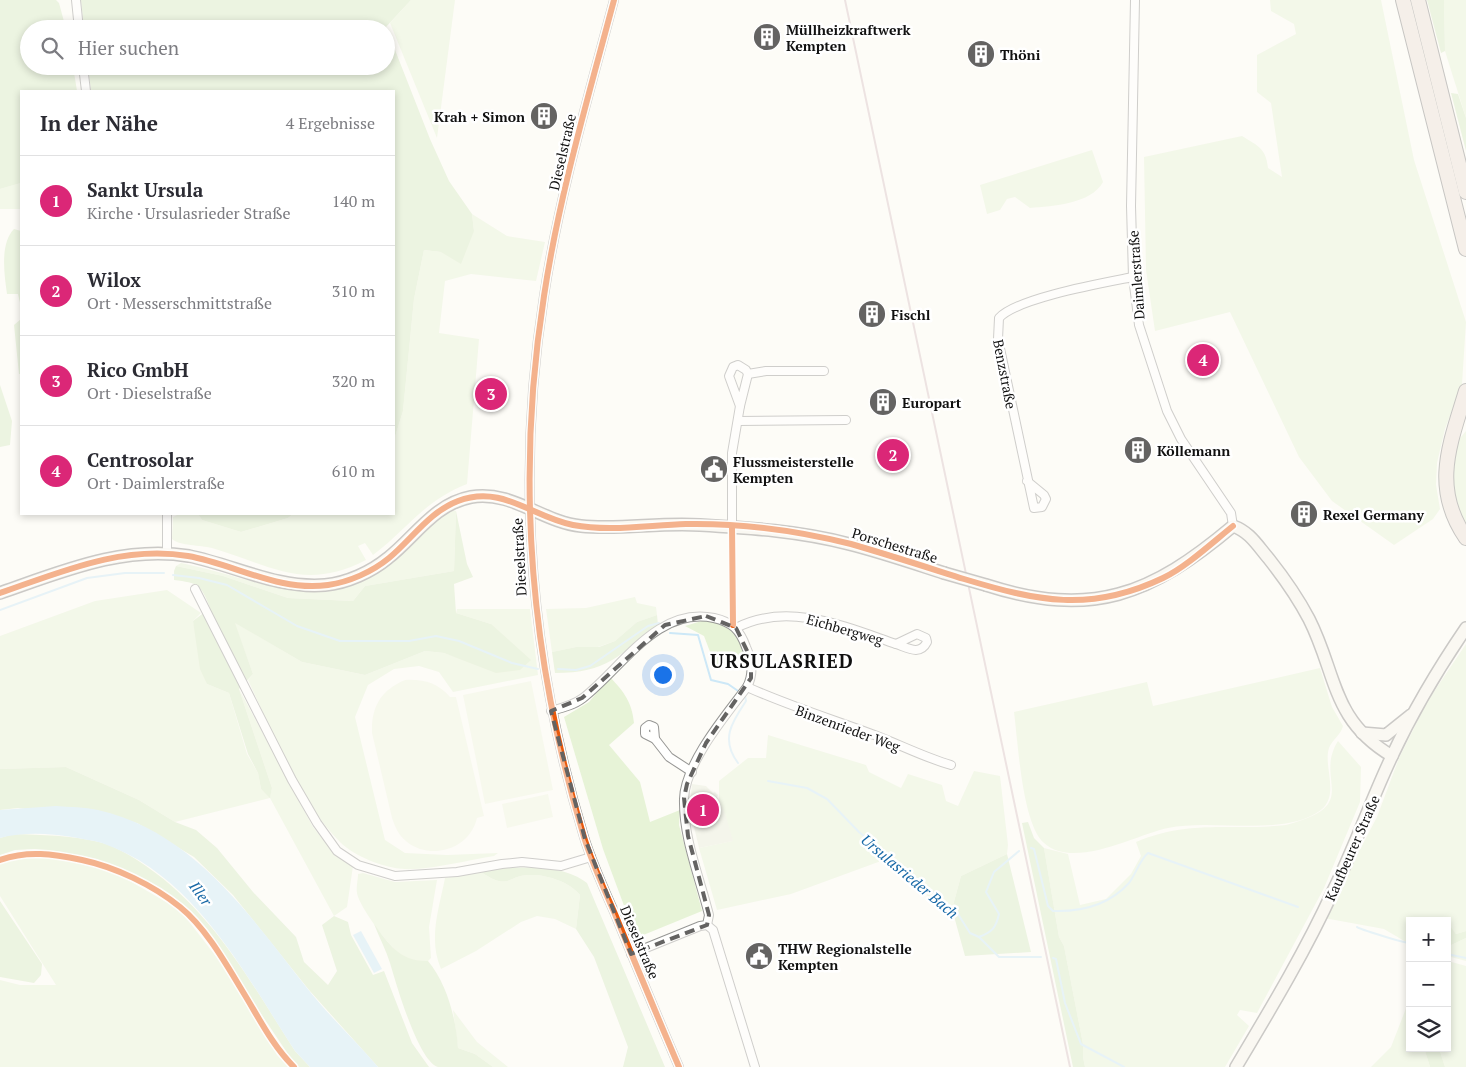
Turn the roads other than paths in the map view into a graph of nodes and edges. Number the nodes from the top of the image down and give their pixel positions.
1 (76, 0) edge
2 (614, 0) edge
3 (1135, 0) edge
4 (1403, 0) edge
5 (1418, 0) edge
6 (78, 20) edge
7 (84, 75) edge
8 (86, 90) edge
9 (1466, 192) edge
10 (1466, 249) edge
11 (1133, 277) junction
12 (824, 371) dead end
13 (748, 374) junction
14 (1466, 391) edge
15 (740, 406) junction
16 (846, 420) dead end
17 (738, 421) junction
18 (1466, 425) edge
19 (1452, 437) junction
20 (1027, 481) dead end
21 (529, 509) junction
22 (166, 515) edge
23 (732, 526) junction
24 (1233, 526) junction
25 (1466, 538) edge
26 (167, 553) junction
27 (195, 590) dead end
28 (0, 593) edge
29 (736, 628) junction
30 (1466, 628) edge
31 (896, 644) dead end
32 (743, 692) junction
33 (551, 711) junction
34 (1415, 712) junction
35 (1360, 732) junction
36 (655, 739) dead end
37 (1392, 756) junction
38 (951, 765) dead end
39 (692, 772) junction
40 (591, 857) junction
41 (707, 926) junction
42 (631, 954) junction
43 (679, 1067) edge
44 (755, 1067) edge
45 (1236, 1067) edge

1 - 6 street
2 - 21 street, Dieselstraße
3 - 11 street, Daimlerstraße
4 - 10 highway
5 - 9 highway
7 - 8 street
11 - 20 street, Benzstraße
11 - 24 street, Daimlerstraße
12 - 13 street
13 - 15 street
13 - 15 street
14 - 19 highway
15 - 17 street
16 - 17 street
17 - 23 street
18 - 19 highway
19 - 25 highway
21 - 23 street, Porschestraße
21 - 26 street, Porschestraße
21 - 33 street, Dieselstraße
22 - 26 street
23 - 24 street, Porschestraße, bridge
24 - 35 street
26 - 28 street, Porschestraße
27 - 40 street
29 - 31 street, Eichbergweg
29 - 32 street
29 - 33 street
30 - 34 street, Kaufbeurer Straße
32 - 38 street, Binzenrieder Weg
32 - 39 street
33 - 40 street, Dieselstraße
34 - 35 street
34 - 37 street, Kaufbeurer Straße
35 - 37 street
36 - 39 street
37 - 45 street, Kaufbeurer Straße
39 - 41 street
40 - 42 street, Dieselstraße
41 - 42 street
41 - 44 street
42 - 43 street, Dieselstraße

